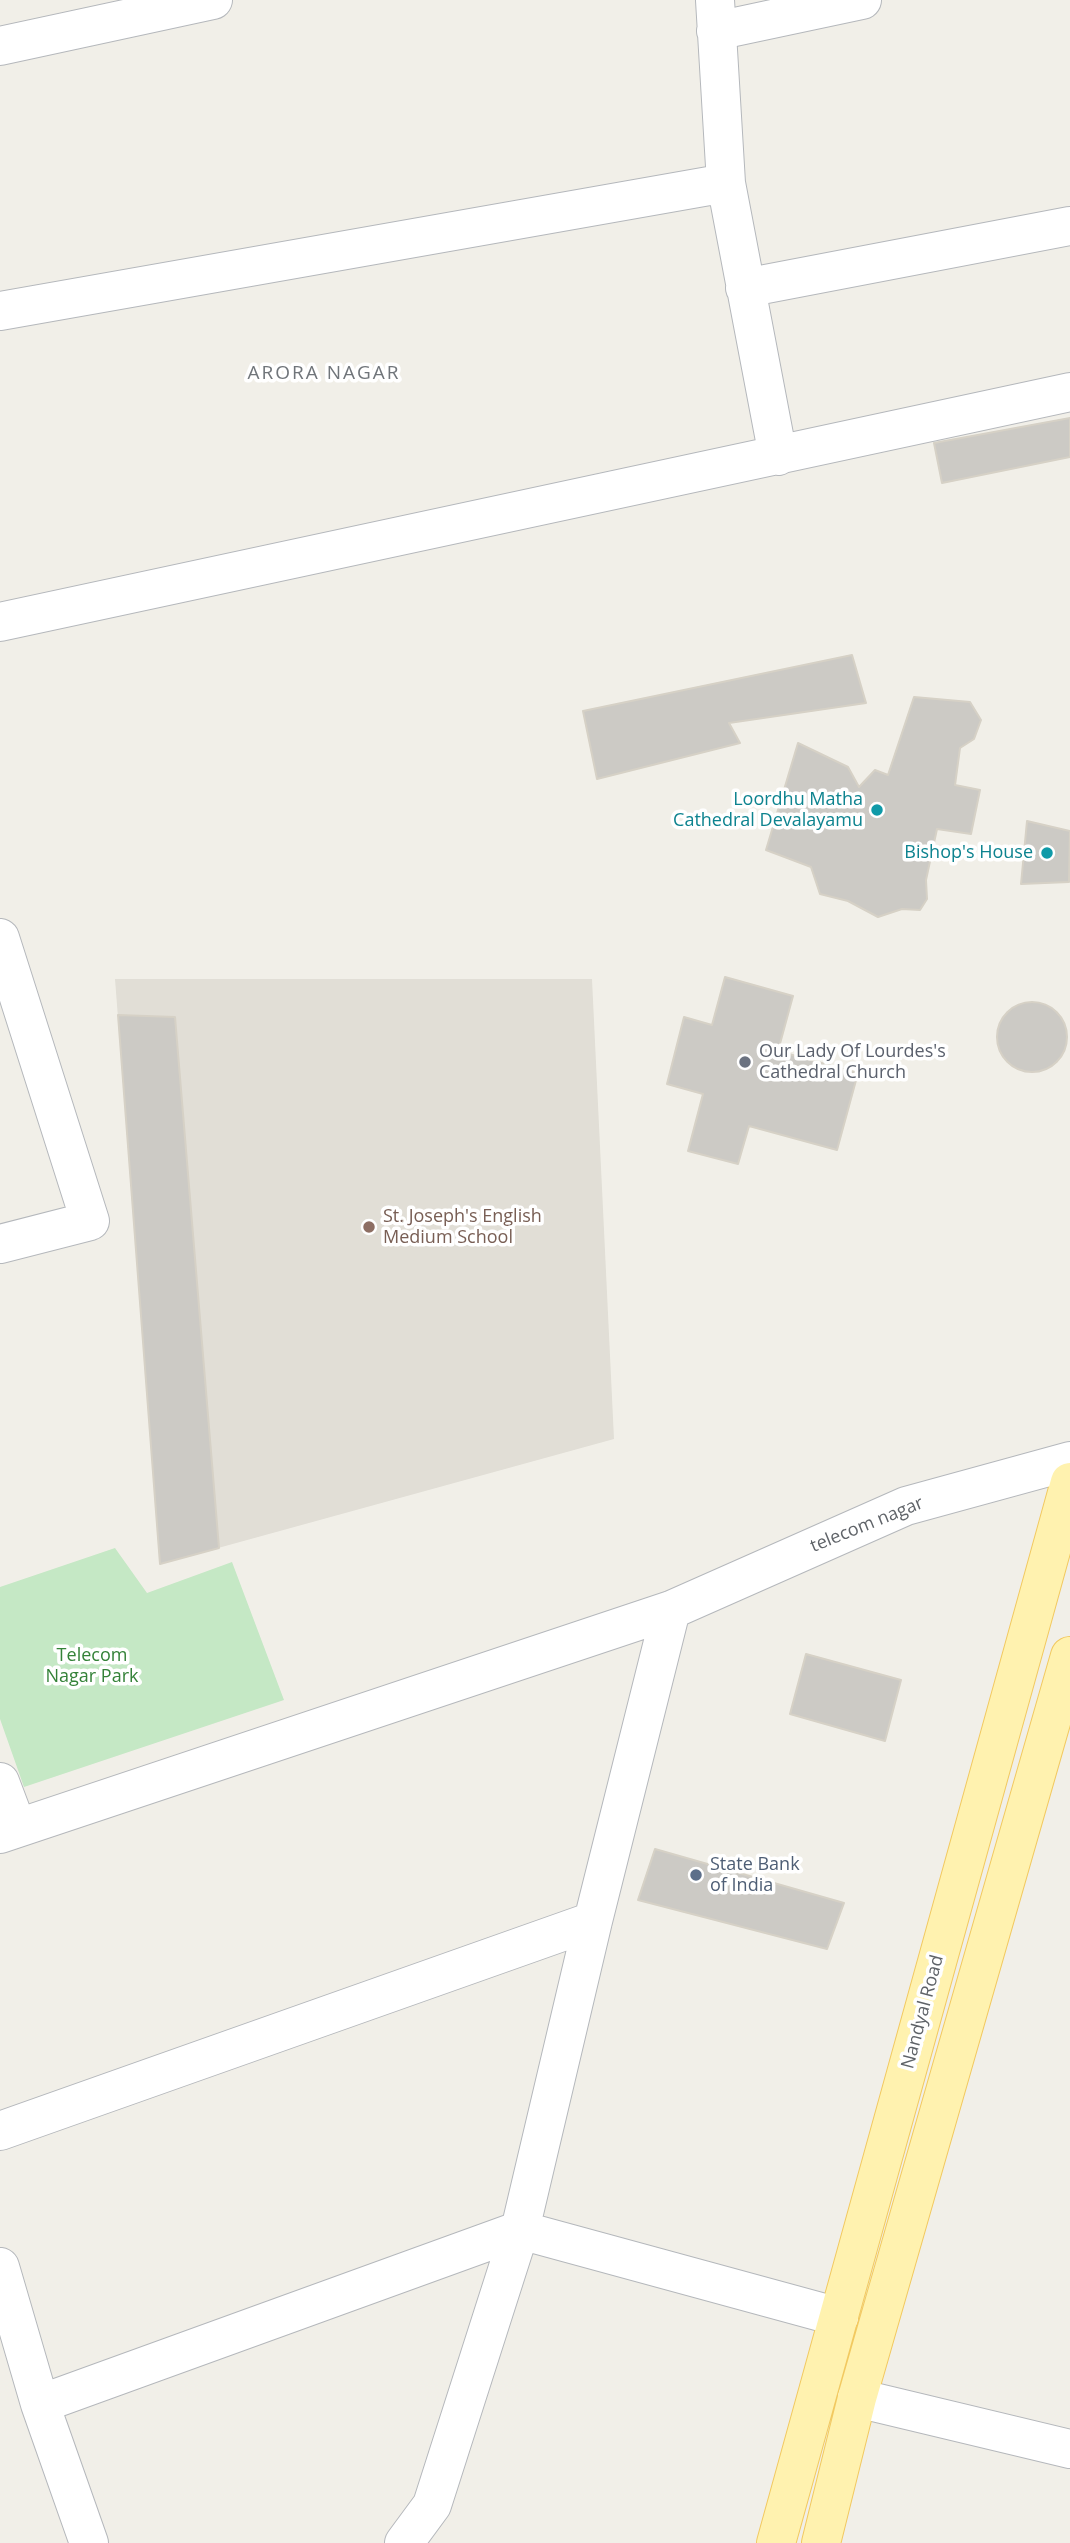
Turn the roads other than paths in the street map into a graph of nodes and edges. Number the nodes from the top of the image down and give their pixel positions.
1 (213, 0) edge
2 (862, 0) edge
3 (715, 16) edge
4 (0, 46) edge
5 (726, 183) junction
6 (1070, 226) edge
7 (745, 288) junction
8 (1, 306) edge
9 (1070, 392) edge
10 (778, 456) junction
11 (0, 622) edge
12 (0, 938) edge
13 (0, 1244) edge
14 (1070, 1461) edge
15 (1070, 1482) edge
16 (671, 1610) junction
17 (1070, 1656) edge
18 (1062, 1715) edge
19 (0, 1783) edge
20 (8, 1830) edge
21 (593, 1921) junction
22 (0, 2131) edge
23 (520, 2230) junction
24 (0, 2267) edge
25 (839, 2317) junction
26 (857, 2398) junction
27 (40, 2404) junction
28 (1070, 2449) edge
29 (89, 2543) edge
30 (404, 2543) edge
31 (776, 2543) edge
32 (821, 2543) edge

1 - 4 street
2 - 3 street
3 - 5 street
5 - 7 street
5 - 8 street
6 - 7 street
7 - 10 street
9 - 10 street
10 - 11 street
12 - 13 street
14 - 16 street, telecom nagar
15 - 25 main road, Nandyal Road
16 - 20 street, telecom nagar
16 - 21 street
17 - 18 main road
18 - 26 main road
19 - 20 street
21 - 22 street
21 - 23 street
23 - 25 street
23 - 27 street
23 - 30 street
24 - 27 street
25 - 31 main road, Nandyal Road
26 - 28 street
26 - 32 main road
27 - 29 street

